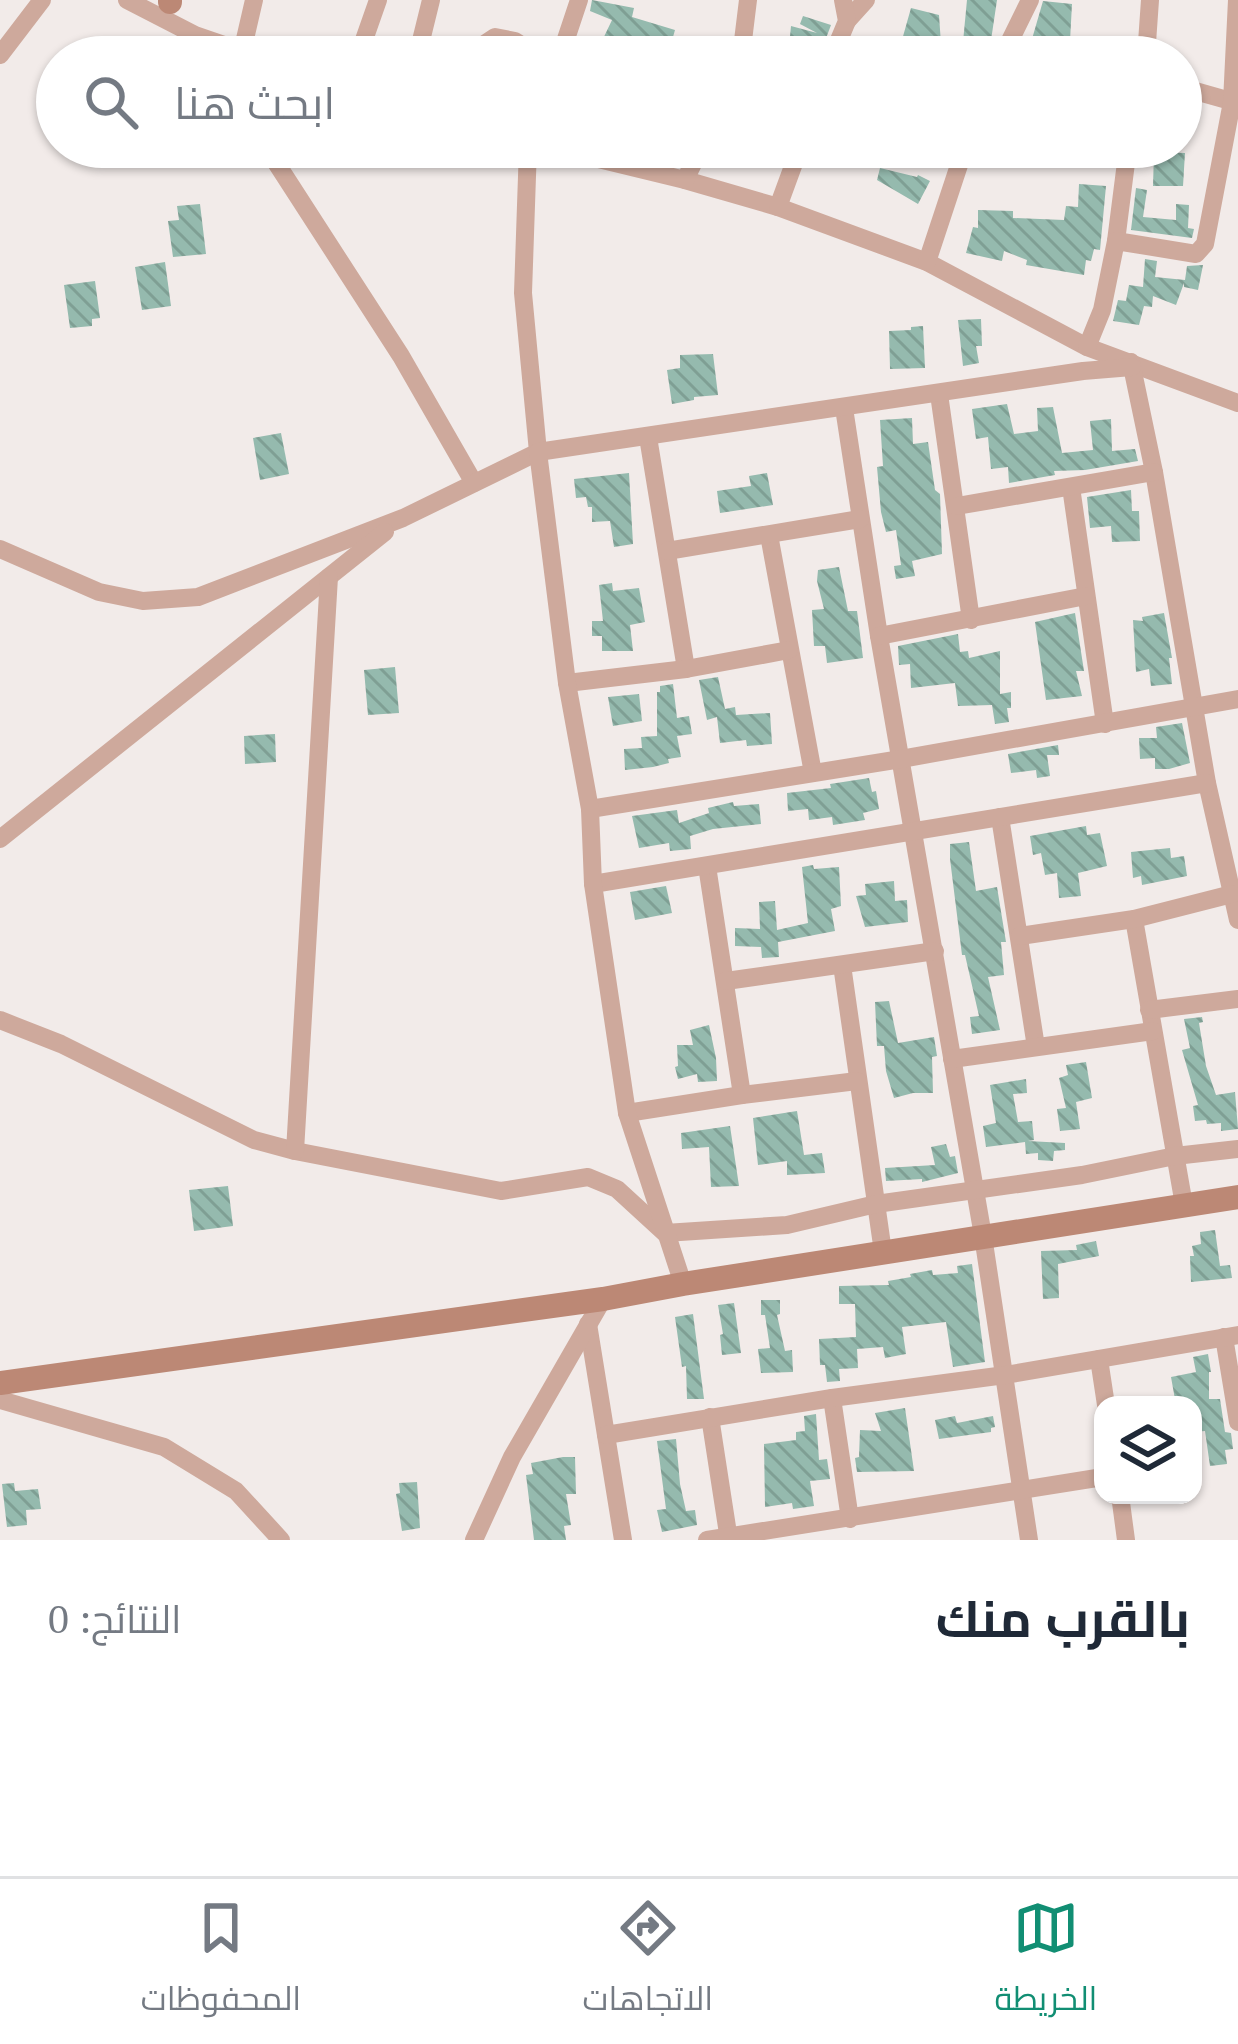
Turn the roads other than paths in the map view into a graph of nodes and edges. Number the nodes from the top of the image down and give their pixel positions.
1 (42, 0) edge
2 (127, 0) edge
3 (254, 0) edge
4 (378, 0) edge
5 (430, 0) edge
6 (579, 0) edge
7 (748, 0) edge
8 (866, 0) edge
9 (1030, 0) edge
10 (1150, 0) edge
11 (1238, 0) edge
12 (170, 1) edge
13 (841, 6) edge
14 (195, 35) junction
15 (198, 36) edge
16 (251, 36) edge
17 (365, 36) edge
18 (422, 36) edge
19 (567, 36) edge
20 (744, 36) edge
21 (836, 36) edge
22 (1013, 36) edge
23 (1147, 36) edge
24 (0, 55) edge
25 (1202, 93) edge
26 (1235, 102) edge
27 (280, 168) edge
28 (527, 168) edge
29 (655, 168) edge
30 (690, 168) edge
31 (792, 168) edge
32 (958, 168) edge
33 (1125, 168) edge
34 (685, 179) junction
35 (778, 207) junction
36 (1116, 241) junction
37 (928, 262) junction
38 (1087, 347) junction
39 (1131, 364) junction
40 (939, 394) junction
41 (1238, 403) edge
42 (844, 408) junction
43 (648, 437) junction
44 (538, 452) junction
45 (1154, 472) junction
46 (474, 483) junction
47 (1071, 488) junction
48 (956, 506) junction
49 (403, 518) junction
50 (860, 519) junction
51 (769, 535) junction
52 (0, 549) edge
53 (667, 551) junction
54 (329, 577) junction
55 (1087, 596) junction
56 (971, 620) junction
57 (879, 636) junction
58 (789, 650) junction
59 (686, 668) junction
60 (567, 683) junction
61 (1238, 699) edge
62 (1196, 706) junction
63 (1106, 724) junction
64 (901, 759) junction
65 (813, 773) junction
66 (1207, 783) junction
67 (590, 809) junction
68 (1000, 818) junction
69 (914, 832) junction
70 (0, 839) edge
71 (707, 866) junction
72 (593, 884) junction
73 (1232, 894) junction
74 (1134, 919) junction
75 (1238, 920) edge
76 (1020, 936) junction
77 (935, 951) junction
78 (842, 965) junction
79 (727, 981) junction
80 (1238, 999) edge
81 (1149, 1010) junction
82 (0, 1020) edge
83 (1153, 1031) junction
84 (1036, 1047) junction
85 (952, 1059) junction
86 (857, 1082) junction
87 (742, 1095) junction
88 (627, 1113) junction
89 (1238, 1149) edge
90 (295, 1151) junction
91 (1175, 1156) junction
92 (974, 1192) junction
93 (1238, 1197) edge
94 (876, 1204) junction
95 (1184, 1205) junction
96 (665, 1233) junction
97 (983, 1236) junction
98 (884, 1252) junction
99 (683, 1284) junction
100 (603, 1299) junction
101 (588, 1324) junction
102 (1231, 1336) edge
103 (1099, 1359) junction
104 (1005, 1375) junction
105 (0, 1384) edge
106 (1105, 1396) edge
107 (832, 1398) junction
108 (0, 1400) edge
109 (710, 1417) junction
110 (1238, 1422) edge
111 (606, 1436) junction
112 (1094, 1478) edge
113 (1021, 1489) junction
114 (1121, 1504) edge
115 (850, 1519) junction
116 (729, 1538) edge
117 (281, 1540) edge
118 (474, 1540) edge
119 (623, 1540) edge
120 (706, 1540) edge
121 (1029, 1540) edge
122 (1126, 1540) edge

1 - 24 street
2 - 14 street
3 - 16 street
4 - 17 street
5 - 18 street
6 - 19 street
7 - 20 street
8 - 13 street
9 - 22 street
10 - 23 street
11 - 26 street
12 - 14 street
13 - 21 street
14 - 15 street
25 - 26 street
26 - 36 street
27 - 46 street
28 - 44 street
29 - 34 street
30 - 34 street
31 - 35 street
32 - 37 street
33 - 36 street
34 - 35 street
35 - 37 street
36 - 38 street
37 - 38 street
38 - 39 street
39 - 40 street
39 - 41 street
39 - 45 street
40 - 42 street
40 - 48 street
42 - 43 street
42 - 50 street
43 - 44 street
43 - 53 street
44 - 46 street
44 - 60 street
45 - 47 street
45 - 62 street
46 - 49 street
47 - 48 street
47 - 55 street
48 - 56 street
49 - 52 street
49 - 54 street
50 - 51 street
50 - 57 street
51 - 53 street
51 - 58 street
53 - 59 street
54 - 70 street
54 - 90 street
55 - 56 street
55 - 63 street
56 - 57 street
57 - 64 street
58 - 59 street
58 - 65 street
59 - 60 street
60 - 67 street
61 - 62 street
62 - 63 street
62 - 66 street
63 - 64 street
64 - 65 street
64 - 69 street
65 - 67 street
66 - 68 street
66 - 73 street
67 - 72 street
68 - 69 street
68 - 76 street
69 - 71 street
69 - 77 street
71 - 72 street
71 - 79 street
72 - 88 street
73 - 74 street
73 - 75 street
74 - 76 street
74 - 81 street
76 - 84 street
77 - 78 street
77 - 85 street
78 - 79 street
78 - 86 street
79 - 87 street
80 - 81 street
81 - 83 street
82 - 90 street
83 - 84 street
83 - 91 street
84 - 85 street
85 - 92 street
86 - 87 street
86 - 94 street
87 - 88 street
88 - 96 street
89 - 91 street
90 - 96 street
91 - 92 street
91 - 95 street
92 - 94 street
92 - 97 street
93 - 95 street
94 - 96 street
94 - 98 street
95 - 97 street
96 - 99 street
97 - 98 street
97 - 104 street
98 - 99 street
99 - 100 street
100 - 101 street
100 - 105 street
101 - 111 street
101 - 118 street
102 - 103 street
102 - 110 street
103 - 104 street
103 - 106 street
104 - 107 street
104 - 113 street
107 - 109 street
107 - 115 street
108 - 117 street
109 - 111 street
109 - 116 street
111 - 119 street
112 - 113 street
113 - 115 street
113 - 121 street
114 - 122 street
115 - 116 street
116 - 120 street

